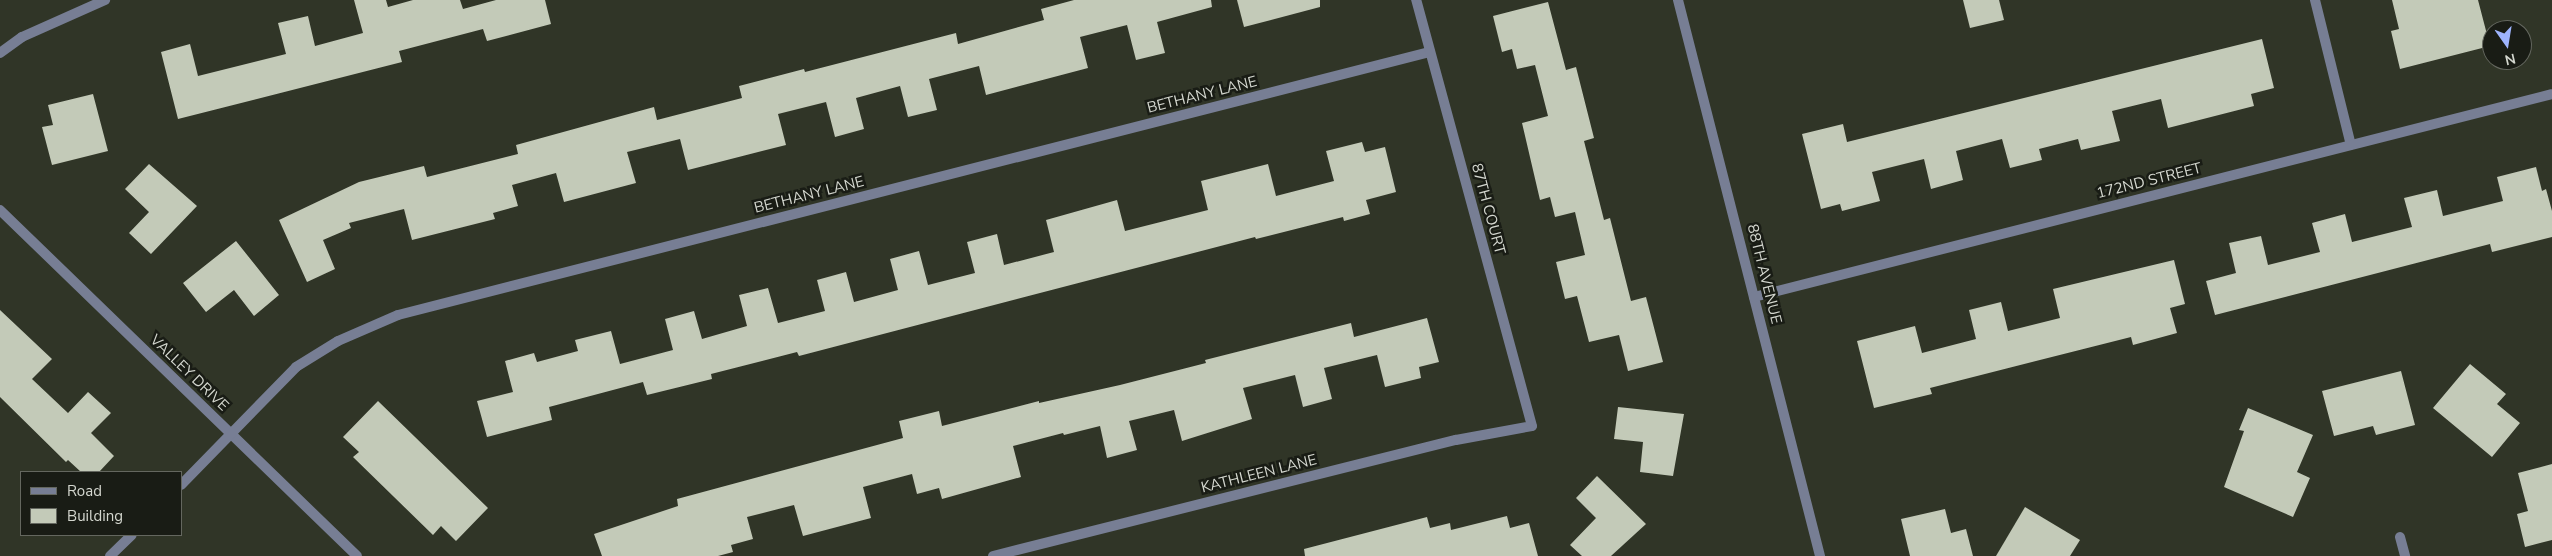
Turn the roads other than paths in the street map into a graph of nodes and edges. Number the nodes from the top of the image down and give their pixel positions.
1 (105, 0) edge
2 (1416, 0) edge
3 (1678, 0) edge
4 (2314, 0) edge
5 (1430, 52) junction
6 (0, 53) edge
7 (2552, 94) edge
8 (2351, 145) junction
9 (0, 210) edge
10 (1754, 297) junction
11 (1532, 426) joint
12 (232, 435) junction
13 (182, 484) edge
14 (131, 536) edge
15 (2400, 537) dead end
16 (110, 556) edge
17 (357, 556) edge
18 (993, 556) edge
19 (1820, 556) edge
20 (2404, 556) edge

1 - 6 street
2 - 5 street, 87TH COURT
3 - 10 street, 88TH AVENUE
4 - 8 street
5 - 11 street, 87TH COURT
5 - 12 street, BETHANY LANE
7 - 8 street, 172ND STREET
8 - 10 street, 172ND STREET
9 - 12 street, VALLEY DRIVE
10 - 19 street, 88TH AVENUE
11 - 18 street, KATHLEEN LANE
12 - 13 street, BETHANY LANE
12 - 17 street, VALLEY DRIVE
14 - 16 street
15 - 20 street

